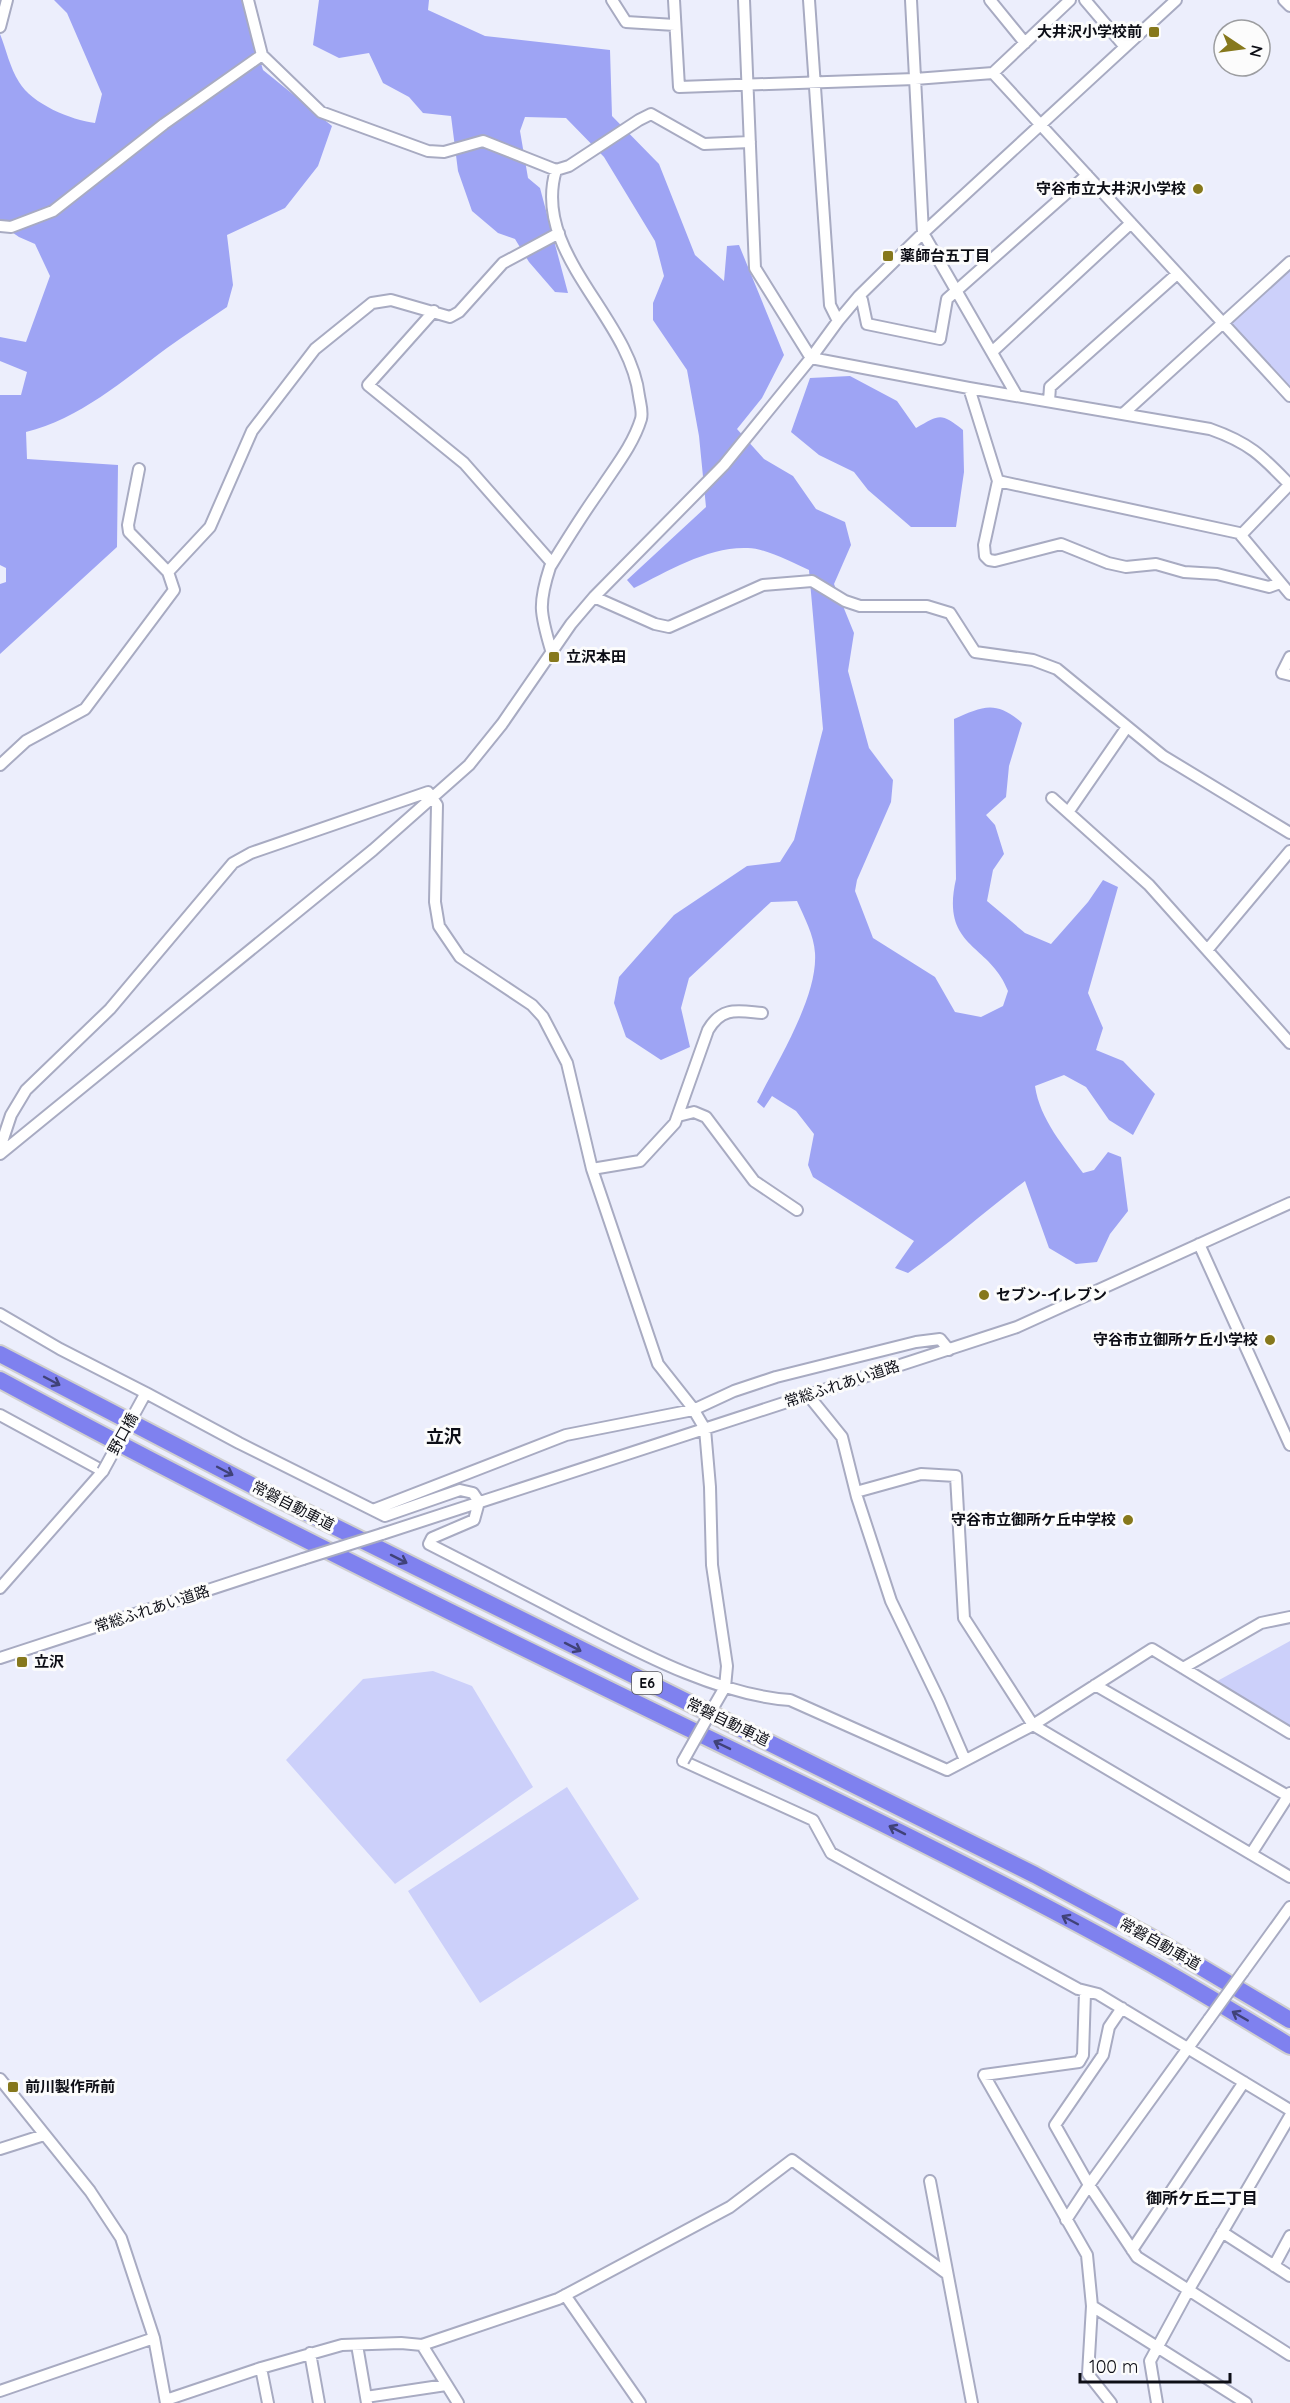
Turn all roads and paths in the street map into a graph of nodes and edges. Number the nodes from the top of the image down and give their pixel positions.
1 (7, 0) edge
2 (248, 0) edge
3 (612, 0) edge
4 (674, 0) edge
5 (744, 0) edge
6 (809, 0) edge
7 (911, 0) edge
8 (990, 0) edge
9 (1070, 0) edge
10 (1085, 0) edge
11 (1176, 0) edge
12 (1284, 0) edge
13 (1290, 6) edge
14 (675, 24) junction
15 (0, 27) edge
16 (1025, 43) junction
17 (1125, 47) junction
18 (262, 55) junction
19 (993, 73) junction
20 (915, 79) junction
21 (814, 82) junction
22 (748, 86) junction
23 (1040, 124) junction
24 (750, 142) junction
25 (556, 170) junction
26 (1087, 175) junction
27 (1131, 223) junction
28 (0, 226) edge
29 (559, 233) junction
30 (923, 233) junction
31 (1290, 262) edge
32 (1177, 274) junction
33 (955, 292) junction
34 (859, 297) junction
35 (434, 311) junction
36 (837, 321) junction
37 (1222, 322) junction
38 (993, 351) junction
39 (811, 358) junction
40 (969, 388) junction
41 (1017, 396) junction
42 (1290, 396) edge
43 (1049, 401) junction
44 (1124, 413) junction
45 (139, 469) dead end
46 (998, 481) junction
47 (1290, 485) edge
48 (1241, 535) junction
49 (552, 563) junction
50 (168, 572) junction
51 (1281, 583) junction
52 (1290, 594) edge
53 (594, 597) junction
54 (551, 650) junction
55 (1290, 657) edge
56 (1290, 675) edge
57 (1127, 727) junction
58 (0, 765) edge
59 (432, 798) junction
60 (1052, 798) dead end
61 (1069, 812) junction
62 (1290, 833) edge
63 (1290, 851) edge
64 (1208, 949) junction
65 (762, 1013) dead end
66 (1290, 1043) edge
67 (678, 1116) junction
68 (0, 1148) edge
69 (0, 1154) edge
70 (592, 1169) junction
71 (1290, 1203) edge
72 (797, 1210) dead end
73 (1199, 1244) junction
74 (0, 1314) edge
75 (949, 1350) junction
76 (0, 1354) edge
77 (0, 1380) edge
78 (145, 1395) junction
79 (808, 1395) junction
80 (693, 1410) junction
81 (0, 1415) edge
82 (705, 1429) junction
83 (1290, 1445) edge
84 (103, 1471) junction
85 (856, 1492) junction
86 (479, 1502) junction
87 (373, 1510) junction
88 (0, 1588) edge
89 (1289, 1619) edge
90 (0, 1658) edge
91 (1183, 1668) junction
92 (1095, 1685) junction
93 (724, 1687) junction
94 (1033, 1725) junction
95 (1290, 1733) edge
96 (965, 1760) junction
97 (1289, 1795) edge
98 (1251, 1854) junction
99 (1290, 1877) edge
100 (1290, 1907) edge
101 (1085, 1992) junction
102 (1122, 2008) junction
103 (1290, 2020) edge
104 (1290, 2046) edge
105 (1188, 2049) junction
106 (0, 2079) edge
107 (1244, 2082) junction
108 (1290, 2110) edge
109 (1290, 2116) edge
110 (44, 2135) junction
111 (0, 2149) edge
112 (930, 2181) dead end
113 (1089, 2185) junction
114 (1066, 2220) junction
115 (1222, 2232) junction
116 (1290, 2235) edge
117 (1132, 2250) junction
118 (1274, 2266) junction
119 (946, 2273) junction
120 (1290, 2276) edge
121 (1188, 2291) junction
122 (565, 2295) junction
123 (1092, 2306) junction
124 (154, 2338) junction
125 (357, 2345) junction
126 (422, 2345) junction
127 (1158, 2347) junction
128 (310, 2353) junction
129 (1290, 2355) edge
130 (261, 2368) junction
131 (446, 2385) junction
132 (0, 2391) edge
133 (367, 2400) edge
134 (166, 2401) edge
135 (268, 2403) edge
136 (319, 2403) edge
137 (458, 2403) edge
138 (640, 2403) edge
139 (972, 2403) edge
140 (1111, 2403) edge
141 (1157, 2403) edge
142 (1246, 2403) edge

1 - 15 street
2 - 18 street
3 - 14 street
4 - 14 street
5 - 22 street
6 - 21 street
7 - 20 street
8 - 16 street
9 - 16 street
10 - 17 street
11 - 17 street
12 - 13 street
14 - 22 street
16 - 19 street
17 - 23 street
18 - 25 street
18 - 28 street
19 - 20 street
19 - 23 street
20 - 21 street
20 - 30 street
21 - 22 street
21 - 36 street
22 - 24 street
23 - 26 street
23 - 30 street
24 - 25 street
24 - 39 street
25 - 29 street
26 - 27 street
26 - 33 street
27 - 32 street
27 - 38 street
29 - 35 street
29 - 49 street
30 - 33 street
30 - 34 street
31 - 37 street
32 - 37 street
32 - 43 street
33 - 34 street
33 - 38 street
34 - 36 street
35 - 49 street
35 - 50 street
36 - 39 street
37 - 42 street
37 - 44 street
38 - 41 street
39 - 40 street
39 - 53 street
40 - 41 street
40 - 46 street
41 - 43 street
43 - 44 street
44 - 47 street
45 - 50 street
46 - 48 street
46 - 51 street
47 - 48 street
48 - 51 street
49 - 54 street
50 - 58 street
51 - 52 street
53 - 54 street
53 - 57 street
54 - 59 street
55 - 56 street
57 - 61 street
57 - 62 street
59 - 68 street
59 - 69 street
59 - 70 street
60 - 61 street
61 - 64 street
63 - 64 street
64 - 66 street
65 - 67 street
67 - 70 street
67 - 72 street
70 - 80 street
71 - 73 street, 常総ふれあい道路
73 - 75 street, 常総ふれあい道路
73 - 83 street
74 - 78 street
75 - 79 street, 常総ふれあい道路
75 - 80 street
76 -> 103 highway, 常磐自動車道 / E6
104 -> 77 highway, 常磐自動車道 / E6
78 - 84 street, 野口橋, bridge
78 - 87 street
79 - 82 street, 常総ふれあい道路
79 - 85 street
80 - 82 street
80 - 87 street
81 - 84 street
82 - 86 street, 常総ふれあい道路
82 - 93 street
84 - 88 street, 野口橋
85 - 94 street
85 - 96 street
86 - 87 street
86 - 90 street, 常総ふれあい道路, bridge
86 - 93 street
89 - 91 street
91 - 92 street
91 - 95 street
92 - 94 street
92 - 97 street
93 - 96 street
93 - 101 street, bridge
94 - 96 street
94 - 98 street
97 - 98 street
98 - 99 street
100 - 105 street, bridge
101 - 102 street
101 - 114 street
102 - 105 street
102 - 113 street
105 - 107 street
105 - 113 street
106 - 110 street
107 - 108 street
107 - 117 street
109 - 115 street
110 - 111 street
110 - 124 street
112 - 119 street
113 - 114 street
113 - 117 street
114 - 123 street
115 - 118 street
115 - 121 street
116 - 118 street
117 - 121 street
118 - 120 street
119 - 122 street
119 - 139 street
121 - 127 street
121 - 129 street
122 - 126 street
122 - 138 street
123 - 127 street
123 - 140 street
124 - 132 street
124 - 134 street
125 - 126 street
125 - 128 street
125 - 133 street
126 - 131 street
127 - 141 street
127 - 142 street
128 - 130 street
128 - 136 street
130 - 134 street
130 - 135 street
131 - 133 street
131 - 137 street

